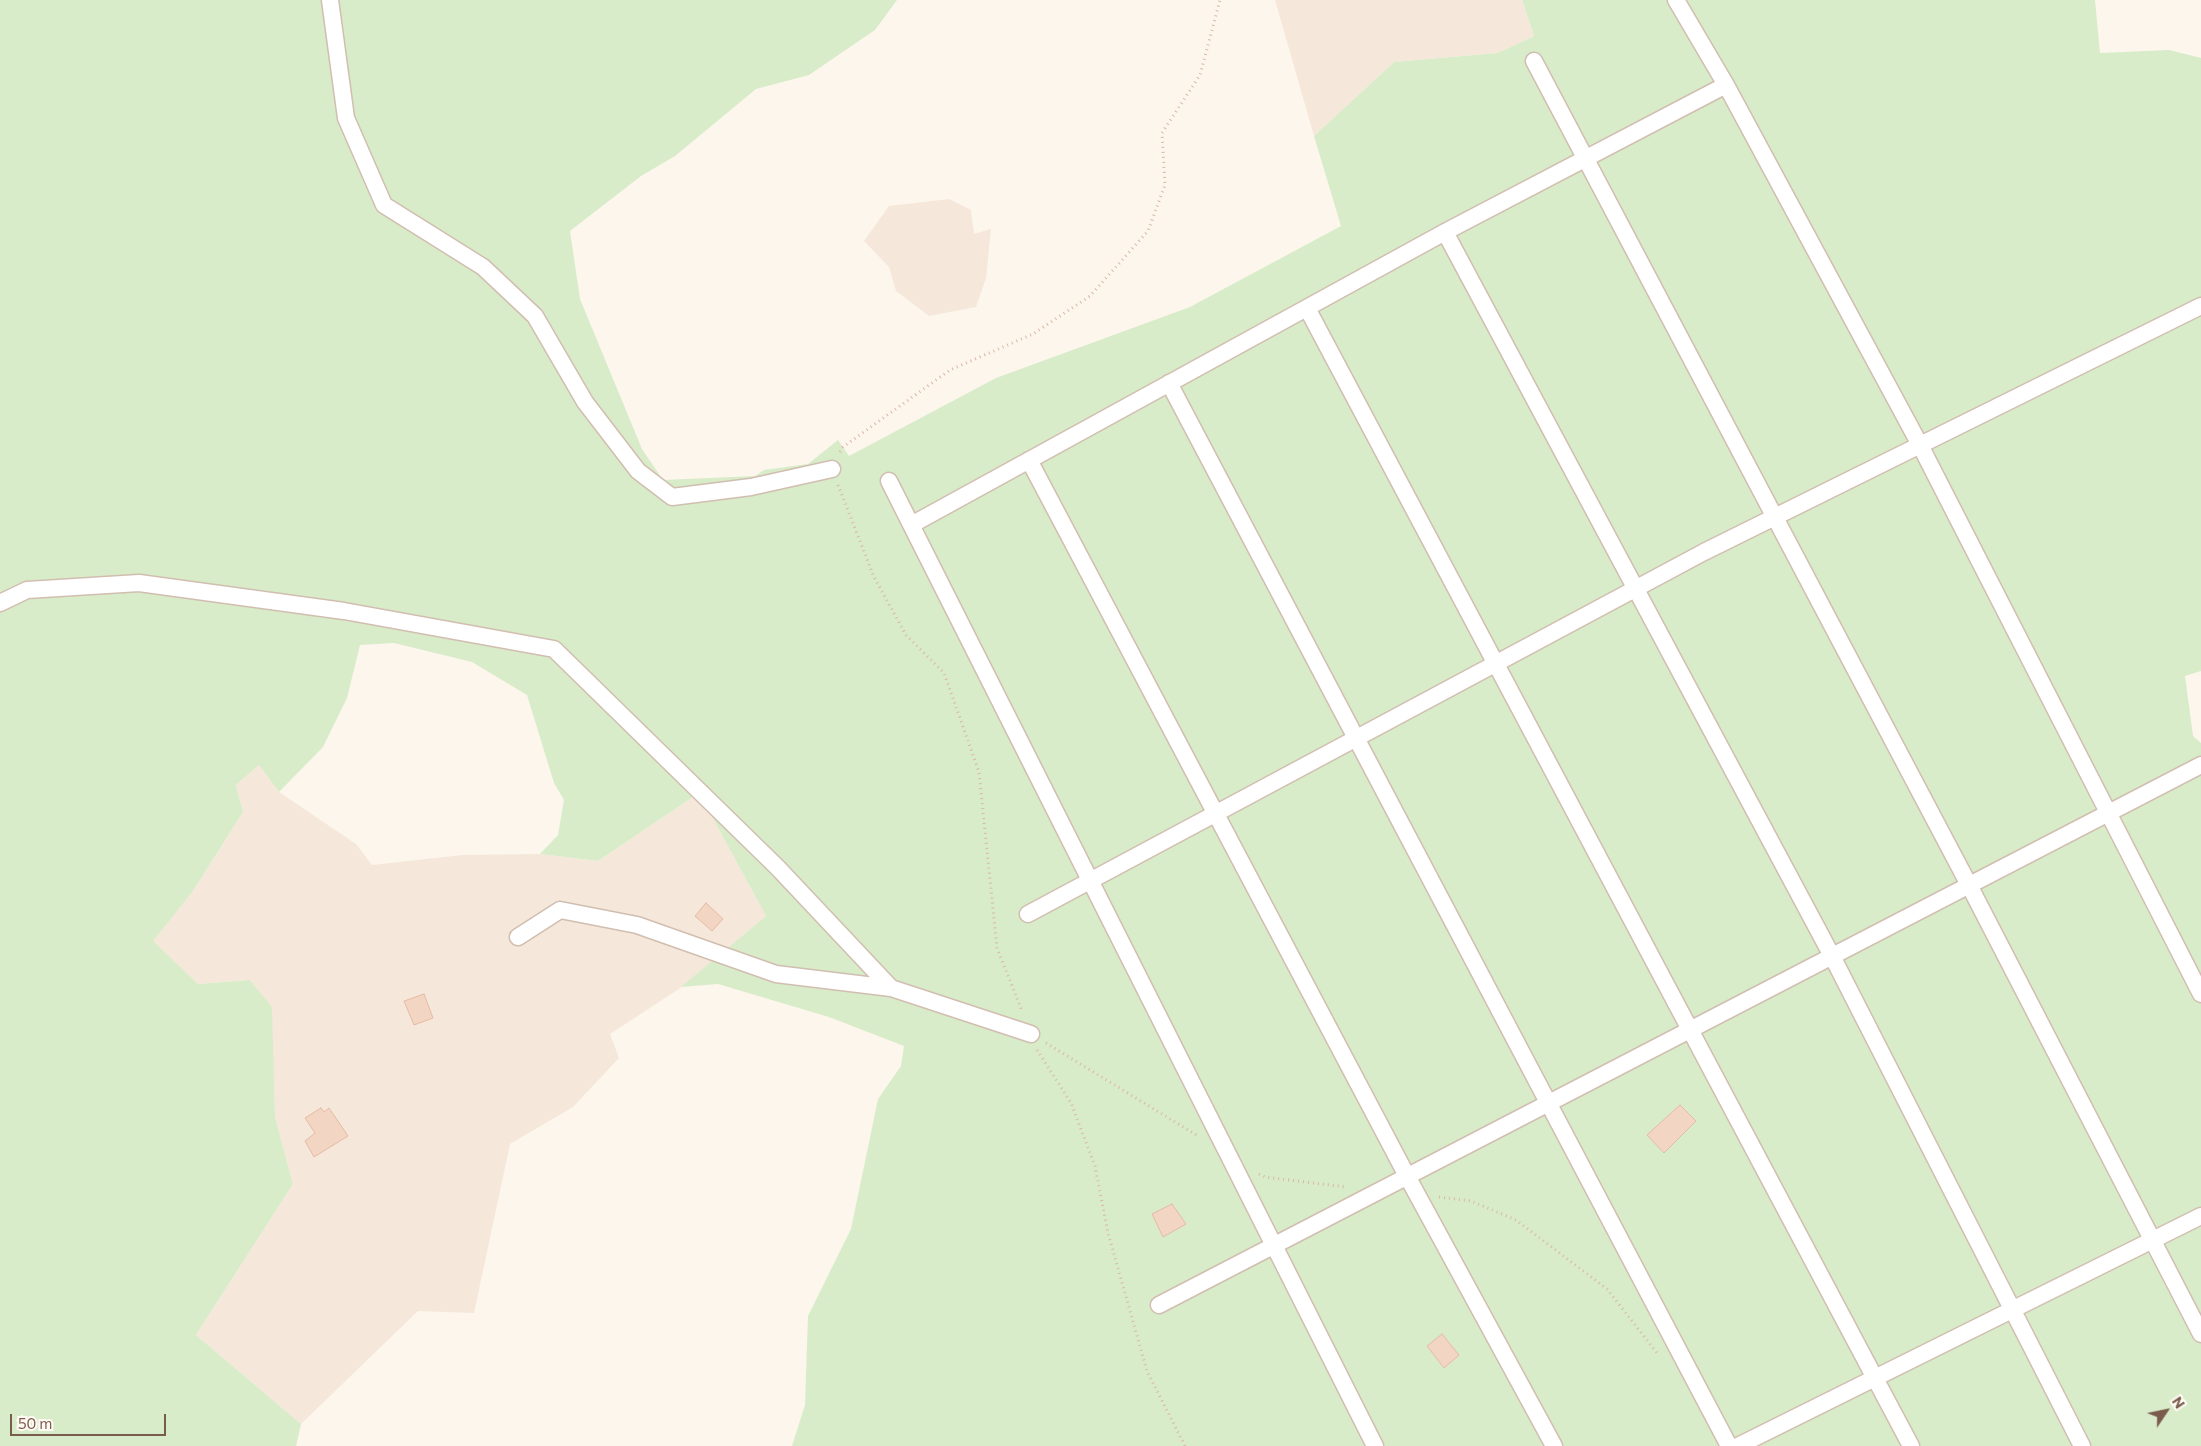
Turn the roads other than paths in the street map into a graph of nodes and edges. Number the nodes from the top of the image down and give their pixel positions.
1 (330, 0) edge
2 (1676, 0) edge
3 (1534, 61) dead end
4 (1726, 85) junction
5 (1585, 159) junction
6 (1445, 232) junction
7 (2201, 306) edge
8 (1307, 308) junction
9 (1170, 383) junction
10 (1920, 444) junction
11 (1029, 460) junction
12 (832, 469) road end
13 (889, 482) dead end
14 (1774, 516) junction
15 (911, 525) junction
16 (1635, 588) junction
17 (0, 603) edge
18 (1496, 663) junction
19 (1356, 738) junction
20 (2201, 765) edge
21 (1216, 813) junction
22 (2108, 813) junction
23 (1090, 881) junction
24 (1969, 885) junction
25 (1028, 914) dead end
26 (518, 937) dead end
27 (1832, 956) junction
28 (891, 988) junction
29 (2201, 994) edge
30 (1691, 1029) junction
31 (1031, 1034) road end
32 (1548, 1103) junction
33 (1407, 1176) junction
34 (2201, 1216) edge
35 (2153, 1240) junction
36 (1274, 1245) junction
37 (1159, 1305) dead end
38 (2013, 1310) junction
39 (2201, 1334) edge
40 (1875, 1378) junction
41 (1375, 1446) edge
42 (1554, 1446) edge
43 (1729, 1446) edge
44 (1738, 1446) edge
45 (1911, 1446) edge
46 (2082, 1446) edge

1 - 12 street
2 - 4 street
3 - 5 street
4 - 5 street
4 - 10 street
5 - 6 street
5 - 14 street
6 - 8 street
6 - 16 street
7 - 10 street
8 - 9 street
8 - 18 street
9 - 11 street
9 - 19 street
10 - 14 street
10 - 22 street
11 - 15 street
11 - 21 street
13 - 15 street
14 - 16 street
14 - 24 street
15 - 23 street
16 - 18 street
16 - 27 street
17 - 28 street
18 - 19 street
18 - 30 street
19 - 21 street
19 - 32 street
20 - 22 street
21 - 23 street
21 - 33 street
22 - 24 street
22 - 29 street
23 - 25 street
23 - 36 street
24 - 27 street
24 - 35 street
26 - 28 street
27 - 30 street
27 - 38 street
28 - 31 street
30 - 32 street
30 - 40 street
32 - 33 street
32 - 43 street
33 - 36 street
33 - 42 street
34 - 35 street
35 - 38 street
35 - 39 street
36 - 37 street
36 - 41 street
38 - 40 street
38 - 46 street
40 - 44 street
40 - 45 street

